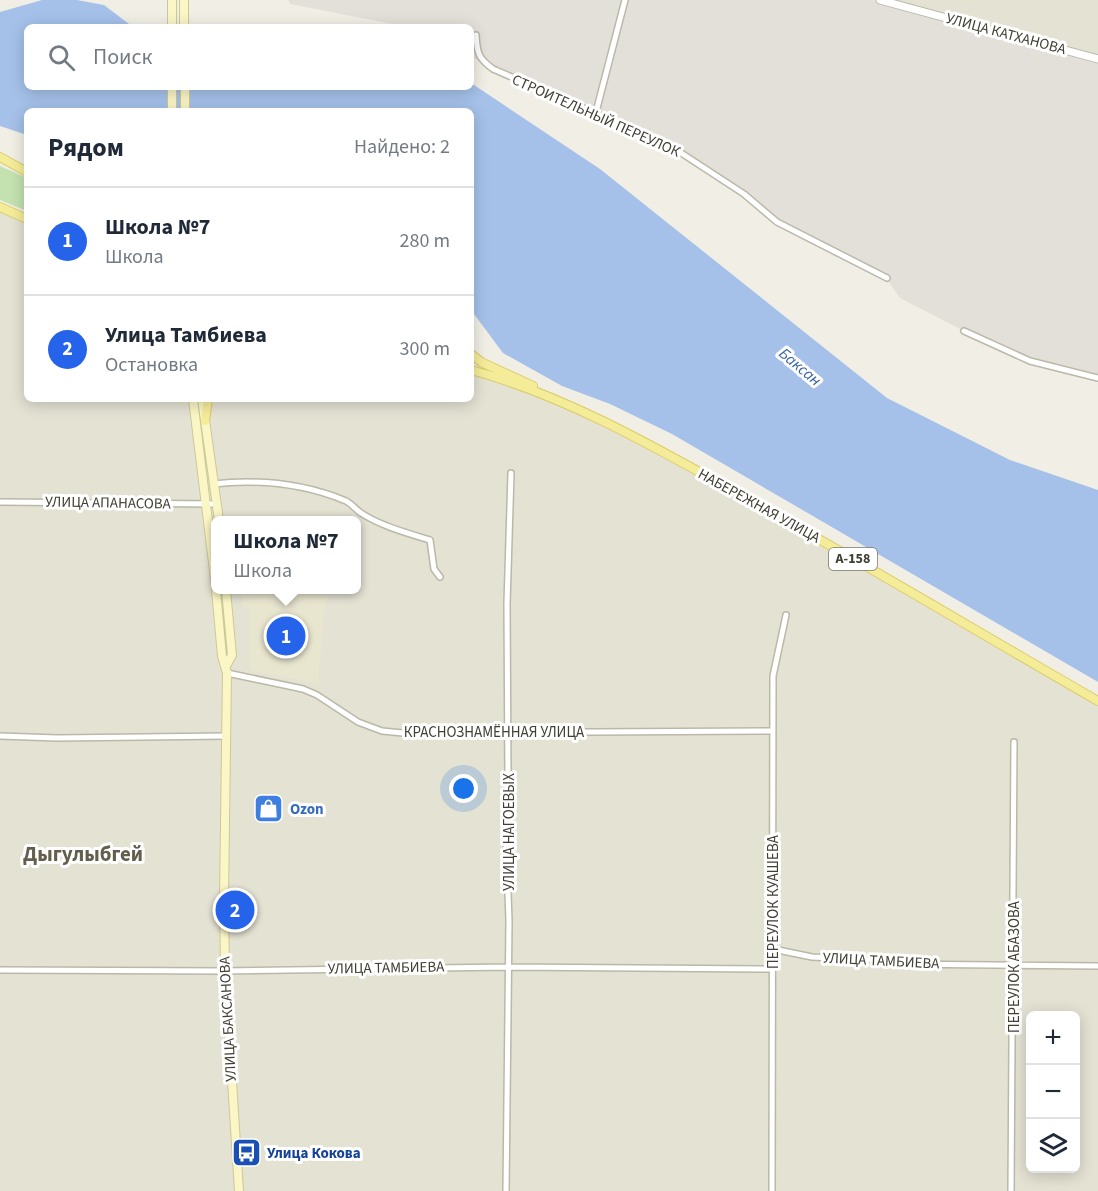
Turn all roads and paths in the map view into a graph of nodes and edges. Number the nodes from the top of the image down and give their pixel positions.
1 (171, 0) edge
2 (184, 0) edge
3 (625, 0) edge
4 (879, 0) edge
5 (172, 24) edge
6 (184, 24) edge
7 (476, 35) dead end
8 (1098, 59) edge
9 (172, 90) edge
10 (184, 90) edge
11 (172, 108) edge
12 (185, 108) edge
13 (596, 112) junction
14 (0, 157) edge
15 (24, 169) edge
16 (0, 207) edge
17 (24, 218) edge
18 (886, 278) dead end
19 (964, 332) dead end
20 (474, 356) edge
21 (474, 371) edge
22 (1098, 378) edge
23 (193, 402) edge
24 (202, 402) edge
25 (207, 402) edge
26 (204, 421) junction
27 (606, 423) junction
28 (511, 473) dead end
29 (213, 484) junction
30 (0, 502) edge
31 (216, 504) junction
32 (206, 505) junction
33 (218, 516) edge
34 (211, 546) edge
35 (440, 577) dead end
36 (217, 594) edge
37 (226, 594) edge
38 (786, 615) dead end
39 (227, 669) junction
40 (1098, 701) edge
41 (773, 731) junction
42 (508, 733) junction
43 (0, 736) edge
44 (226, 736) junction
45 (1014, 742) dead end
46 (773, 950) junction
47 (1014, 965) junction
48 (1098, 966) edge
49 (508, 967) junction
50 (773, 969) junction
51 (0, 970) edge
52 (225, 971) junction
53 (239, 1191) edge
54 (506, 1191) edge
55 (772, 1191) edge
56 (1011, 1191) edge

1 - 5 main road
2 - 6 main road
3 - 13 street
4 - 8 street, УЛИЦА КАТХАНОВА
7 - 13 street, СТРОИТЕЛЬНЫЙ ПЕРЕУЛОК
9 - 11 main road
10 - 12 main road
13 - 18 street, СТРОИТЕЛЬНЫЙ ПЕРЕУЛОК
14 - 15 main road
16 - 17 main road
19 - 22 street
20 - 27 main road, А-158
21 - 27 main road, НАБЕРЕЖНАЯ УЛИЦА / А-158
23 - 32 main road, УЛИЦА БАКСАНОВА
24 - 26 main road
25 - 26 main road
26 - 29 main road
27 - 40 main road, НАБЕРЕЖНАЯ УЛИЦА / А-158
28 - 42 street, УЛИЦА НАГОЕВЫХ
29 - 31 main road
29 - 35 street
30 - 32 street, УЛИЦА АПАНАСОВА
31 - 32 street, УЛИЦА АПАНАСОВА
31 - 33 main road
32 - 34 main road, УЛИЦА БАКСАНОВА
36 - 39 main road, УЛИЦА БАКСАНОВА
37 - 39 main road, УЛИЦА БАКСАНОВА
38 - 41 street, ПЕРЕУЛОК КУАШЕВА
39 - 42 street, КРАСНОЗНАМЁННАЯ УЛИЦА
39 - 44 main road, УЛИЦА БАКСАНОВА
41 - 42 street, КРАСНОЗНАМЁННАЯ УЛИЦА
41 - 46 street, ПЕРЕУЛОК КУАШЕВА
42 - 49 street, УЛИЦА НАГОЕВЫХ
43 - 44 street
44 - 52 main road, УЛИЦА БАКСАНОВА
45 - 47 street, ПЕРЕУЛОК АБАЗОВА
46 - 47 street, УЛИЦА ТАМБИЕВА
46 - 50 street, ПЕРЕУЛОК КУАШЕВА
47 - 48 street, УЛИЦА ТАМБИЕВА
47 - 56 street, ПЕРЕУЛОК АБАЗОВА
49 - 50 street, УЛИЦА ТАМБИЕВА
49 - 52 street, УЛИЦА ТАМБИЕВА
49 - 54 street, УЛИЦА НАГОЕВЫХ
50 - 55 street, ПЕРЕУЛОК КУАШЕВА
51 - 52 street, УЛИЦА ТАМБИЕВА
52 - 53 main road, УЛИЦА БАКСАНОВА

